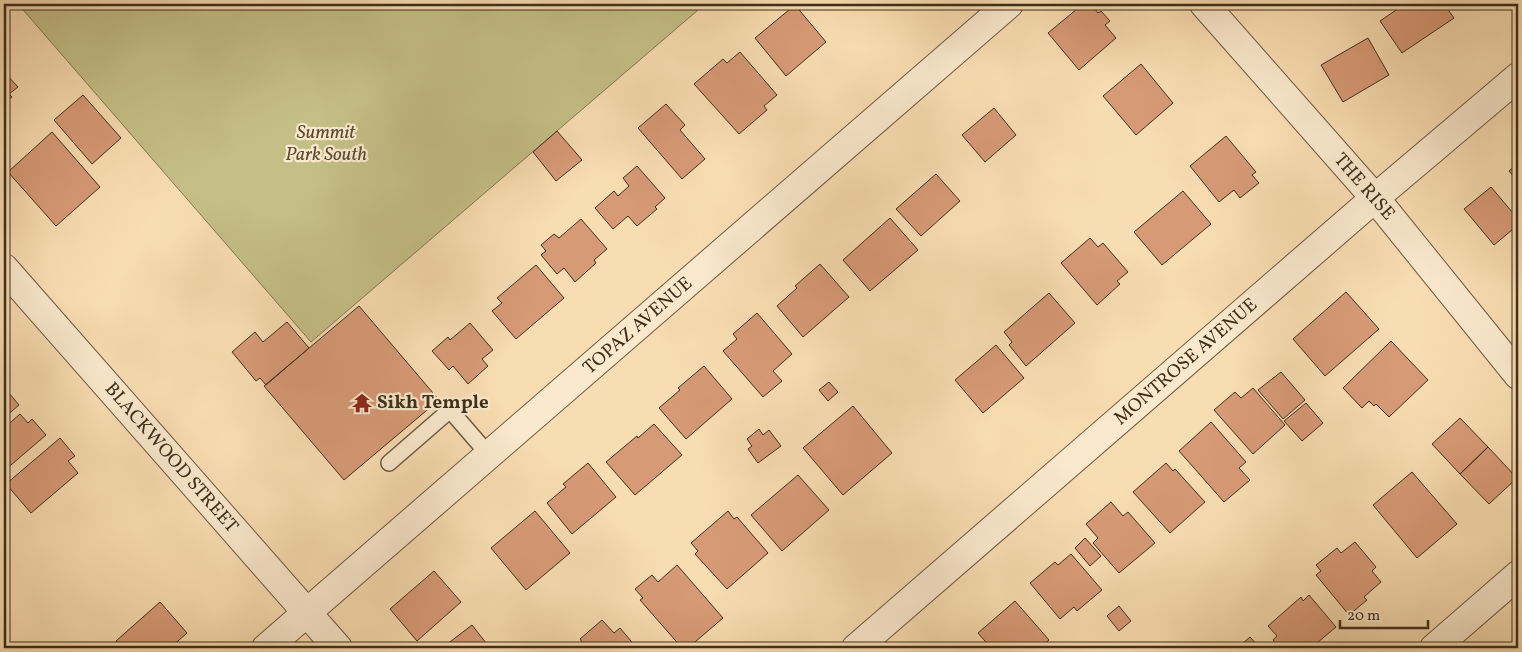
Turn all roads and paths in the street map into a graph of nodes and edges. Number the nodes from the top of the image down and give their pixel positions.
1 (1009, 4) edge
2 (1204, 4) edge
3 (1518, 77) edge
4 (1375, 198) junction
5 (4, 268) edge
6 (1518, 375) edge
7 (489, 455) junction
8 (389, 463) dead end
9 (1518, 575) edge
10 (307, 613) junction
11 (266, 648) edge
12 (338, 648) edge
13 (856, 648) edge
14 (1434, 648) edge

1 - 7 street, TOPAZ AVENUE
2 - 4 street, THE RISE
3 - 4 street, MONTROSE AVENUE
4 - 6 street, THE RISE
4 - 13 street, MONTROSE AVENUE
5 - 10 street, BLACKWOOD STREET
7 - 8 lane
7 - 10 street, TOPAZ AVENUE
9 - 14 street
10 - 11 street, TOPAZ AVENUE
10 - 12 street, BLACKWOOD STREET

